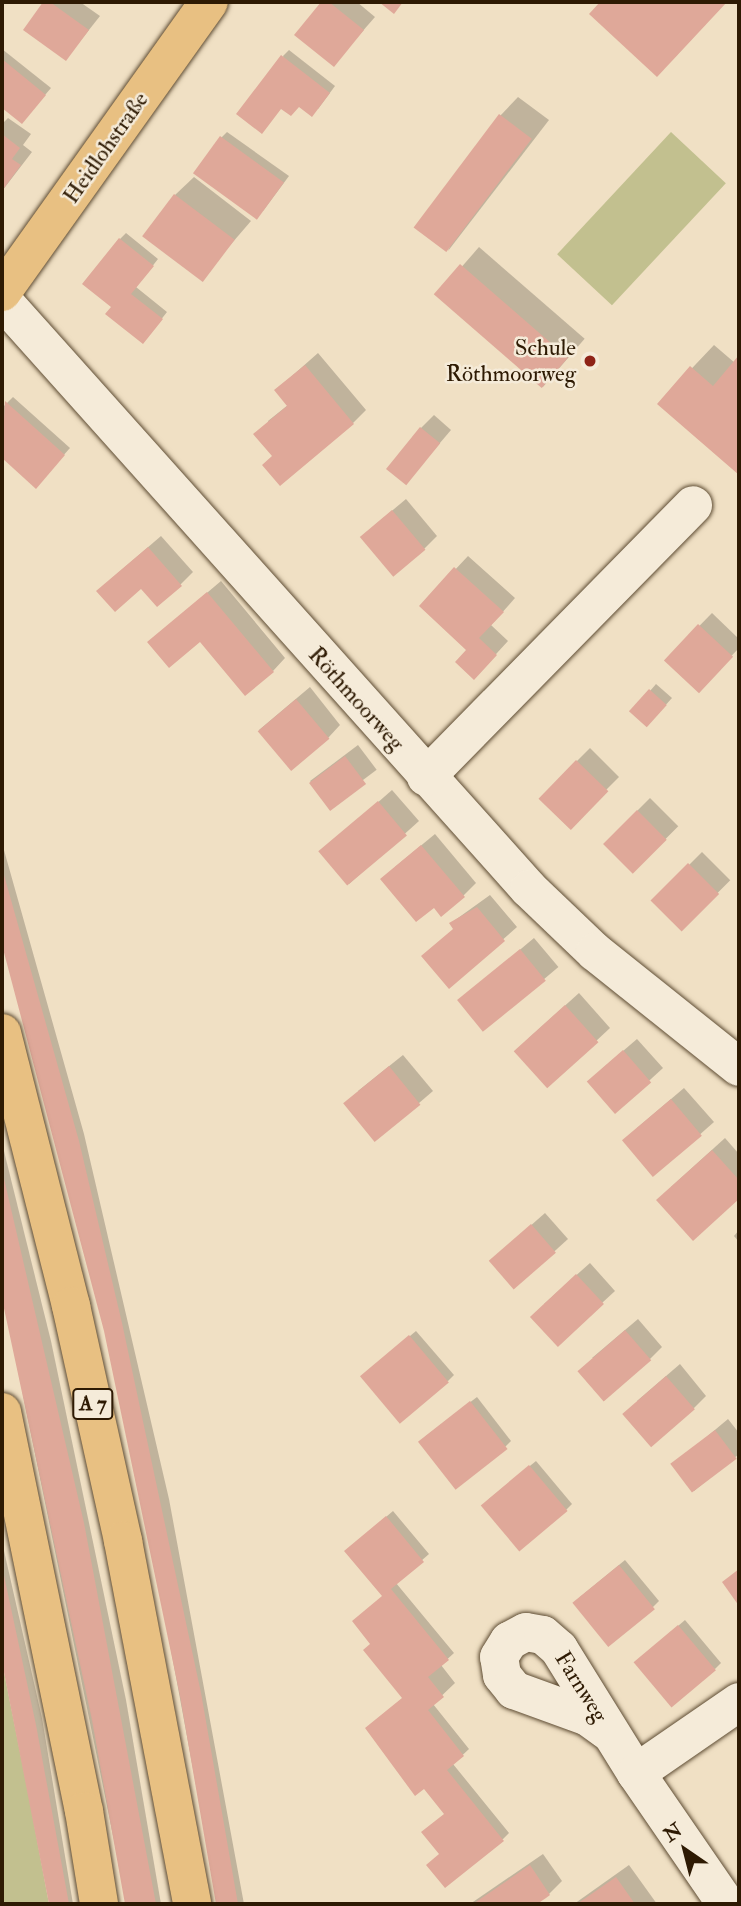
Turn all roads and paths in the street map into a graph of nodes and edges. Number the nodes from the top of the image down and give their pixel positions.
1 (209, 2) edge
2 (2, 292) edge
3 (2, 300) edge
4 (693, 505) dead end
5 (426, 777) junction
6 (2, 1033) edge
7 (739, 1067) edge
8 (2, 1412) edge
9 (739, 1702) edge
10 (610, 1734) dead end
11 (636, 1773) junction
12 (99, 1904) edge
13 (192, 1904) edge
14 (726, 1904) edge

1 - 2 main road, Heidlohstraße
3 - 5 street, Röthmoorweg
4 - 5 street
5 - 7 street, Röthmoorweg
6 - 13 main road, A 7
8 - 12 main road
9 - 11 street
10 - 11 street, Farnweg
11 - 14 street, Farnweg

